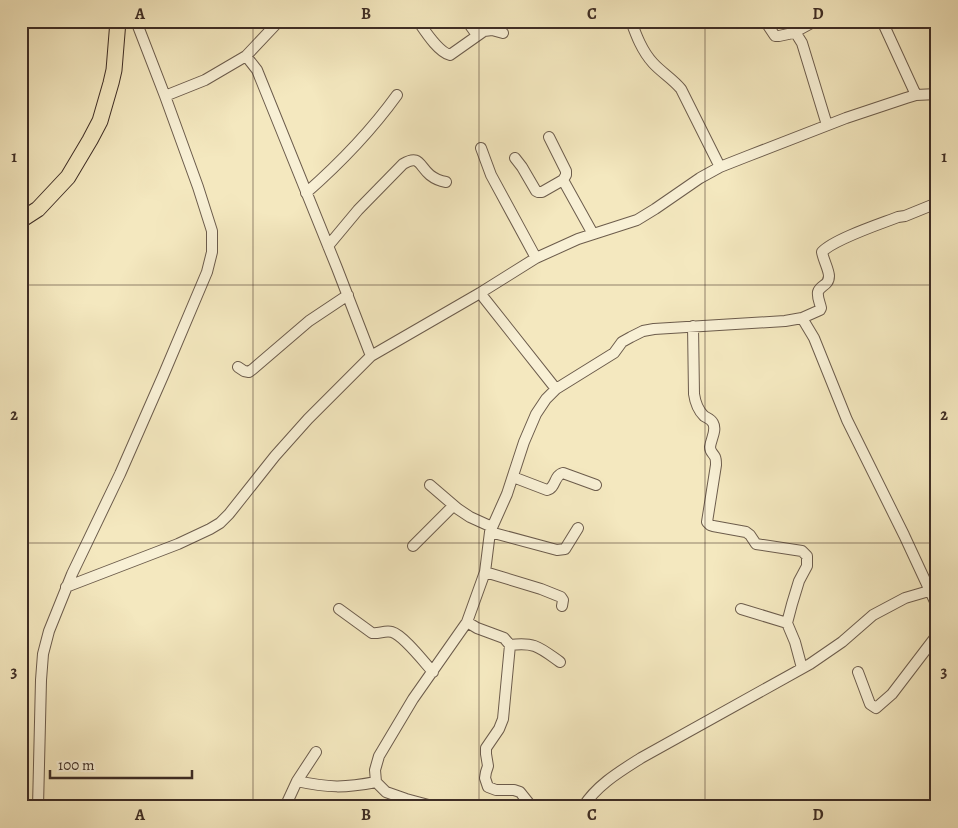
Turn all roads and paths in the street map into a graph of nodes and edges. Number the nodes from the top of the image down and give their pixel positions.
1 (118, 21) edge
2 (136, 21) edge
3 (279, 21) edge
4 (418, 21) edge
5 (467, 21) edge
6 (631, 21) edge
7 (765, 21) edge
8 (814, 21) edge
9 (883, 21) edge
10 (503, 33) dead end
11 (793, 33) junction
12 (477, 35) junction
13 (246, 56) junction
14 (937, 94) edge
15 (397, 95) dead end
16 (916, 95) junction
17 (165, 96) junction
18 (827, 125) junction
19 (550, 137) dead end
20 (481, 148) dead end
21 (515, 158) dead end
22 (720, 167) junction
23 (563, 180) junction
24 (446, 182) dead end
25 (306, 193) junction
26 (937, 203) edge
27 (21, 220) edge
28 (592, 234) junction
29 (328, 246) junction
30 (536, 258) junction
31 (480, 294) junction
32 (348, 295) junction
33 (802, 318) junction
34 (693, 326) junction
35 (371, 356) junction
36 (238, 367) dead end
37 (556, 389) junction
38 (513, 477) junction
39 (430, 485) dead end
40 (596, 485) dead end
41 (453, 506) junction
42 (578, 528) dead end
43 (491, 529) junction
44 (413, 546) dead end
45 (485, 572) junction
46 (66, 587) junction
47 (929, 591) junction
48 (562, 606) dead end
49 (937, 606) edge
50 (741, 609) dead end
51 (338, 610) dead end
52 (467, 622) junction
53 (787, 623) junction
54 (937, 635) edge
55 (510, 644) junction
56 (560, 662) dead end
57 (802, 668) junction
58 (432, 672) junction
59 (858, 672) dead end
60 (316, 752) dead end
61 (297, 781) junction
62 (376, 782) junction
63 (38, 807) edge
64 (285, 807) edge
65 (436, 807) edge
66 (532, 807) edge
67 (584, 807) edge

1 - 27 main road
2 - 17 street
3 - 13 street
4 - 12 street
5 - 12 street
6 - 22 street
7 - 11 street
8 - 11 street
9 - 16 street
10 - 12 street
11 - 18 street
13 - 17 street
13 - 25 street
14 - 16 street
15 - 25 street
16 - 18 street
17 - 46 street
18 - 22 street
19 - 23 street
20 - 30 street
21 - 23 street
22 - 28 street
23 - 28 street
24 - 29 street
25 - 29 street
26 - 33 street
28 - 30 street
29 - 32 street
30 - 31 street
31 - 35 street
31 - 37 street
32 - 35 street
32 - 36 street
33 - 34 street
33 - 47 street
34 - 37 street
34 - 53 street
35 - 46 street
37 - 38 street
38 - 40 street
38 - 43 street
39 - 41 street
41 - 43 street
41 - 44 street
42 - 43 street
43 - 45 street
45 - 48 street
45 - 52 street
46 - 63 street
47 - 49 street
47 - 57 street
50 - 53 street
51 - 58 street
52 - 55 street
52 - 58 street
53 - 57 street
54 - 59 street
55 - 56 street
55 - 66 street
57 - 67 street
58 - 62 street
60 - 61 street
61 - 62 street
61 - 64 street
62 - 65 street

